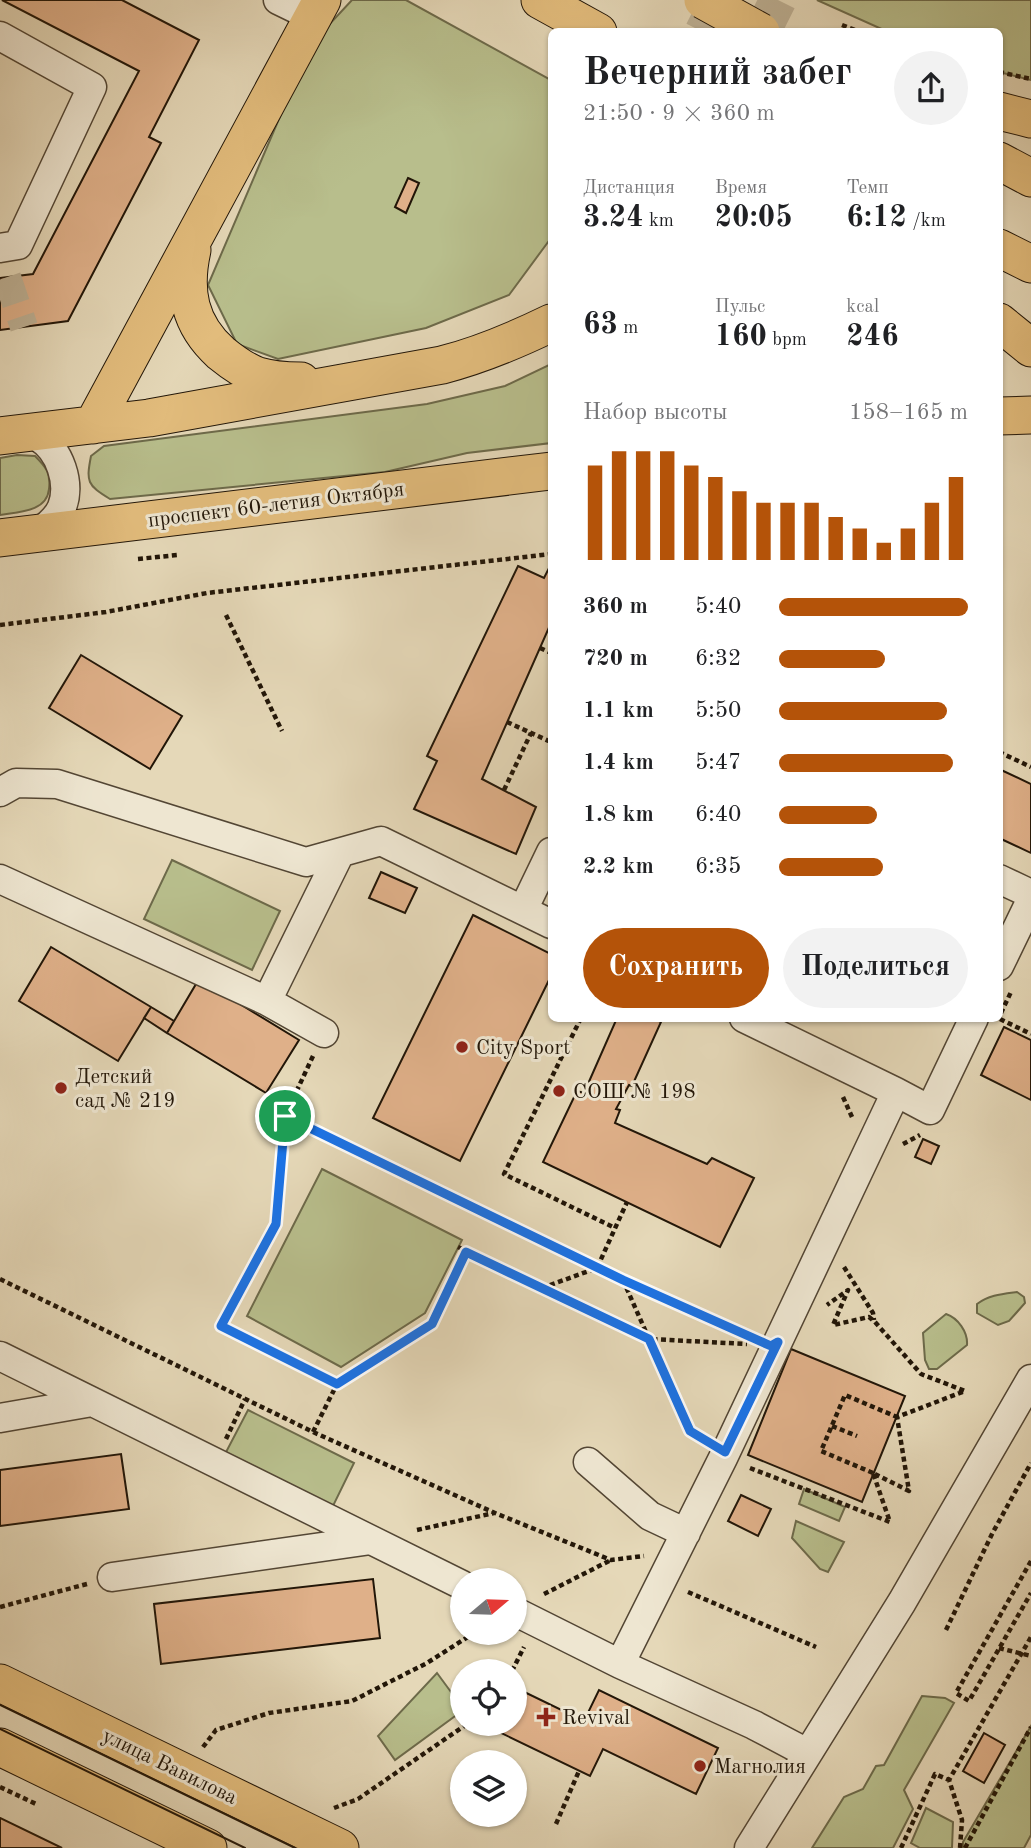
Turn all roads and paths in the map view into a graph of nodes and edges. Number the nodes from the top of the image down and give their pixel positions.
1 (278, 0) edge
2 (540, 0) edge
3 (703, 0) edge
4 (317, 9) edge
5 (586, 25) edge
6 (842, 25) dead end
7 (754, 28) edge
8 (850, 28) edge
9 (0, 36) edge
10 (1003, 73) edge
11 (1031, 79) edge
12 (1003, 112) edge
13 (1031, 119) edge
14 (1003, 163) edge
15 (1031, 178) edge
16 (195, 235) junction
17 (0, 248) edge
18 (1003, 250) edge
19 (1031, 264) edge
20 (548, 305) edge
21 (548, 324) edge
22 (1003, 325) edge
23 (1031, 348) edge
24 (471, 357) junction
25 (358, 381) junction
26 (1031, 415) edge
27 (1003, 416) edge
28 (93, 425) junction
29 (11, 434) edge
30 (548, 471) edge
31 (40, 532) junction
32 (0, 537) edge
33 (548, 554) edge
34 (177, 555) dead end
35 (138, 559) dead end
36 (226, 615) dead end
37 (0, 625) edge
38 (540, 648) dead end
39 (548, 652) edge
40 (508, 722) dead end
41 (282, 730) dead end
42 (531, 733) junction
43 (548, 741) edge
44 (1003, 754) edge
45 (1031, 767) edge
46 (504, 790) dead end
47 (0, 792) edge
48 (340, 853) junction
49 (548, 858) edge
50 (0, 879) edge
51 (1003, 881) edge
52 (1031, 894) edge
53 (1031, 900) edge
54 (523, 910) junction
55 (548, 922) edge
56 (1003, 958) edge
57 (267, 1001) junction
58 (1003, 1020) edge
59 (579, 1022) edge
60 (760, 1022) edge
61 (972, 1022) edge
62 (791, 1030) edge
63 (324, 1033) joint
64 (1030, 1035) edge
65 (895, 1093) junction
66 (285, 1116) junction
67 (627, 1202) dead end
68 (615, 1228) junction
69 (458, 1247) dead end
70 (466, 1252) junction
71 (838, 1257) dead end
72 (597, 1268) junction
73 (0, 1279) edge
74 (623, 1280) junction
75 (542, 1288) junction
76 (818, 1311) dead end
77 (875, 1322) junction
78 (649, 1339) junction
79 (774, 1344) junction
80 (0, 1356) edge
81 (1031, 1379) edge
82 (337, 1384) junction
83 (245, 1399) junction
84 (92, 1402) junction
85 (897, 1417) junction
86 (0, 1418) edge
87 (832, 1426) junction
88 (313, 1432) junction
89 (857, 1436) dead end
90 (725, 1452) junction
91 (588, 1462) dead end
92 (215, 1463) junction
93 (1031, 1463) edge
94 (873, 1473) junction
95 (767, 1475) dead end
96 (495, 1513) junction
97 (686, 1533) junction
98 (371, 1540) junction
99 (640, 1557) dead end
100 (611, 1560) junction
101 (1031, 1561) edge
102 (112, 1577) joint
103 (450, 1579) edge
104 (662, 1580) junction
105 (1031, 1593) edge
106 (539, 1597) dead end
107 (0, 1607) edge
108 (527, 1618) edge
109 (946, 1630) dead end
110 (1031, 1637) edge
111 (456, 1645) edge
112 (816, 1647) dead end
113 (999, 1648) junction
114 (1022, 1654) junction
115 (1031, 1656) edge
116 (620, 1664) junction
117 (0, 1683) edge
118 (1031, 1727) edge
119 (450, 1736) edge
120 (0, 1747) edge
121 (200, 1750) dead end
122 (807, 1753) junction
123 (579, 1771) dead end
124 (949, 1780) junction
125 (328, 1811) dead end
126 (556, 1824) dead end
127 (753, 1845) edge
128 (208, 1848) edge
129 (340, 1848) edge
130 (901, 1848) edge
131 (960, 1848) edge
132 (965, 1848) edge

1 - 4 street
2 - 5 main road
3 - 7 main road, bridge
4 - 16 main road
6 - 8 path
9 - 17 street
10 - 11 path
12 - 13 main road
14 - 15 main road
16 - 25 main road
16 - 28 main road
18 - 19 main road
20 - 24 main road
21 - 24 main road
22 - 23 main road
24 - 25 main road
25 - 28 main road
26 - 27 main road
28 - 29 main road
29 - 31 street
30 - 31 main road, проспект 60-летия Октября
31 - 32 main road, проспект 60-летия Октября
33 - 37 path
34 - 35 path
36 - 41 path
38 - 39 path
40 - 42 path
42 - 43 path
42 - 46 path
44 - 45 path
47 - 48 street
48 - 54 street
48 - 57 street
49 - 54 street
50 - 57 street
51 - 52 street
53 - 56 street
54 - 55 street
57 - 63 street
58 - 64 path
59 - 68 path
60 - 62 street
61 - 65 street
62 - 65 street
63 - 66 path
65 - 79 street
66 - 72 path
66 - 82 path
67 - 68 path
68 - 72 path
69 - 70 path
70 - 75 path
70 - 82 path
71 - 77 path
72 - 74 path
72 - 75 path
73 - 83 path
74 - 78 path
74 - 79 path
75 - 78 path
76 - 77 path
77 - 85 path
78 - 79 path
78 - 90 path
79 - 90 street
80 - 84 street
81 - 122 street
82 - 88 path
83 - 88 path
83 - 92 path
84 - 86 street
84 - 92 street
85 - 87 path
85 - 94 path
87 - 89 path
87 - 94 path
88 - 96 path
90 - 97 street
91 - 97 street
92 - 98 street
93 - 109 path
94 - 95 path
96 - 98 path
96 - 100 path
97 - 104 street
98 - 102 street
98 - 103 street
99 - 100 path
100 - 106 path
101 - 113 path
102 - 107 path
104 - 112 path
104 - 116 street
105 - 113 path
108 - 116 street
110 - 114 path
111 - 121 path
113 - 114 path
114 - 115 path
114 - 124 path
116 - 122 street
117 - 129 main road, улица Вавилова
118 - 132 path
119 - 125 path
120 - 128 main road
122 - 127 street
123 - 126 path
124 - 130 path
124 - 131 path

